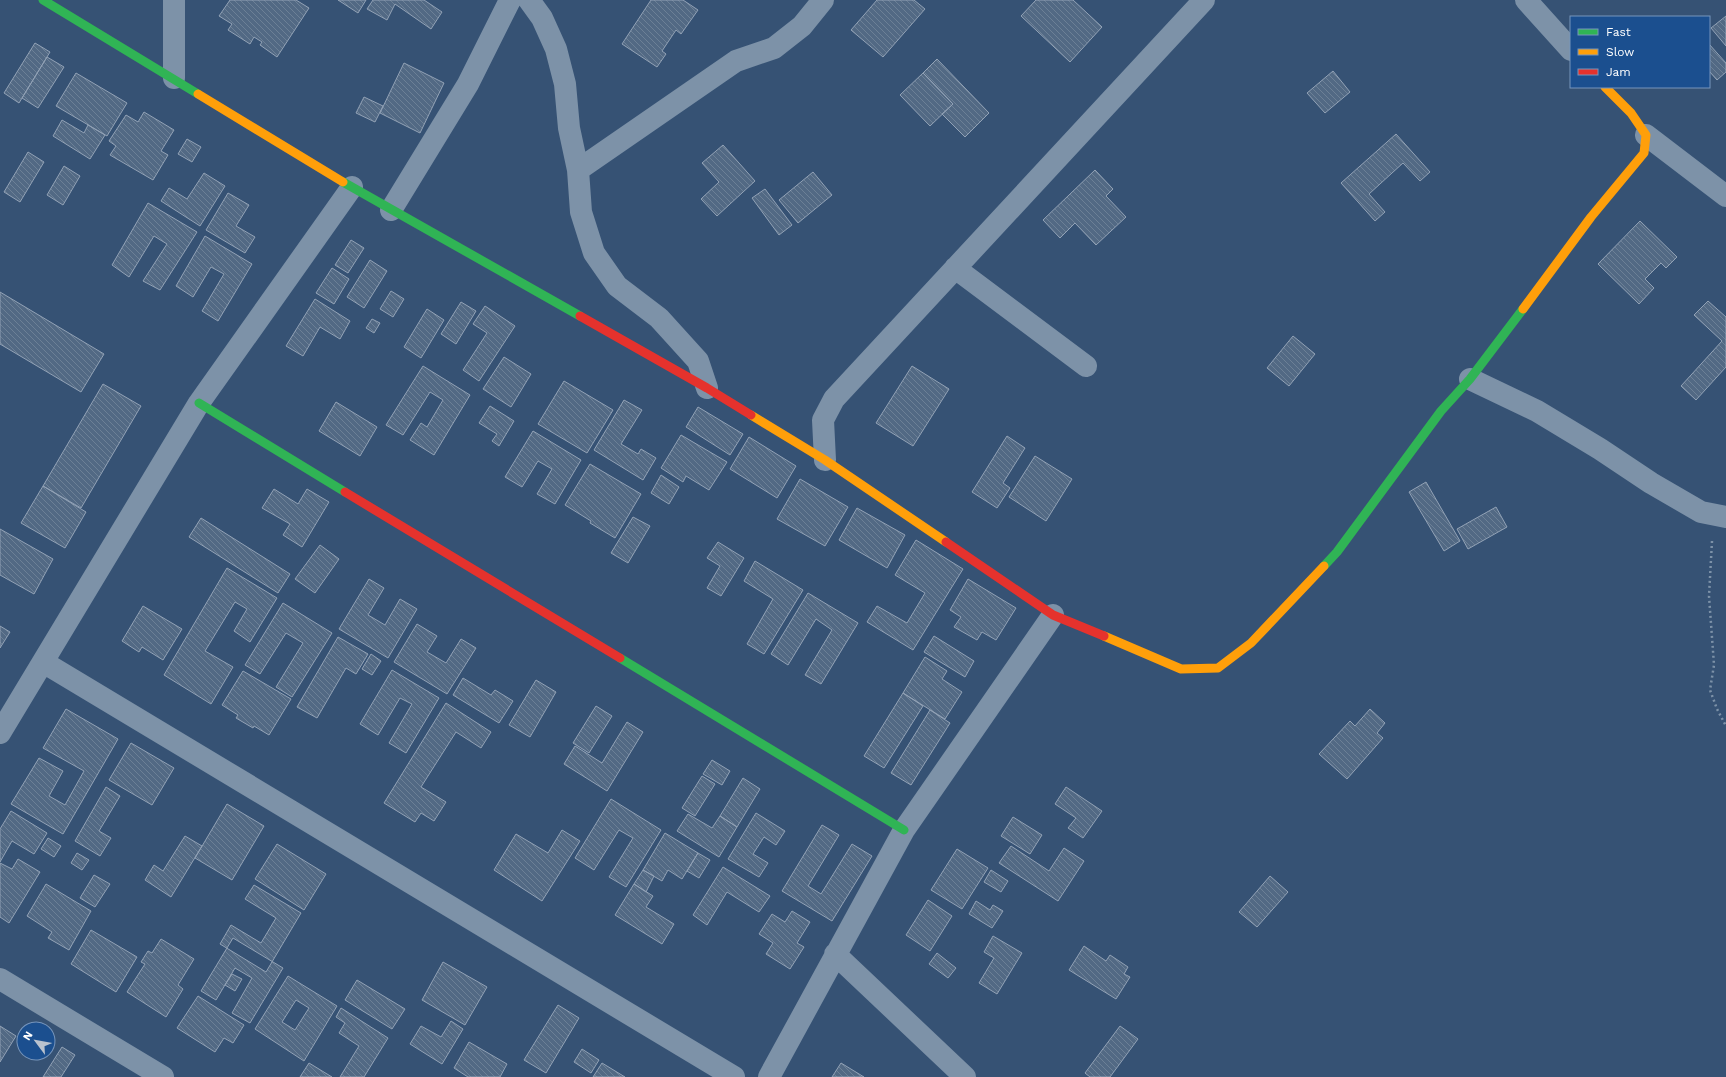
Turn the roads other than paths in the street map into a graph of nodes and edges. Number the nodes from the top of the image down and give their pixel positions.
1 (43, 0) edge
2 (174, 0) edge
3 (510, 0) edge
4 (529, 0) edge
5 (823, 0) edge
6 (1204, 0) edge
7 (1526, 0) edge
8 (1570, 49) edge
9 (174, 78) junction
10 (1606, 88) edge
11 (1646, 135) junction
12 (578, 170) junction
13 (352, 187) junction
14 (1726, 196) edge
15 (391, 210) junction
16 (955, 268) junction
17 (1086, 366) dead end
18 (1470, 379) junction
19 (707, 388) junction
20 (198, 403) junction
21 (825, 460) junction
22 (1720, 516) edge
23 (1053, 615) junction
24 (43, 662) junction
25 (0, 732) edge
26 (904, 830) junction
27 (835, 954) junction
28 (0, 979) edge
29 (163, 1077) edge
30 (734, 1077) edge
31 (769, 1077) edge
32 (965, 1077) edge

1 - 9 street
2 - 9 street
3 - 15 street
4 - 12 street
5 - 12 street
6 - 16 street
7 - 8 street
9 - 13 street
10 - 11 street
11 - 14 street
11 - 18 street
12 - 19 street
13 - 15 street
13 - 20 street
15 - 19 street
16 - 17 street
16 - 21 street
18 - 22 street
18 - 23 street
19 - 21 street
20 - 24 street
20 - 26 street
21 - 23 street
23 - 26 street
24 - 25 street
24 - 30 street
26 - 27 street
27 - 31 street
27 - 32 street
28 - 29 street

